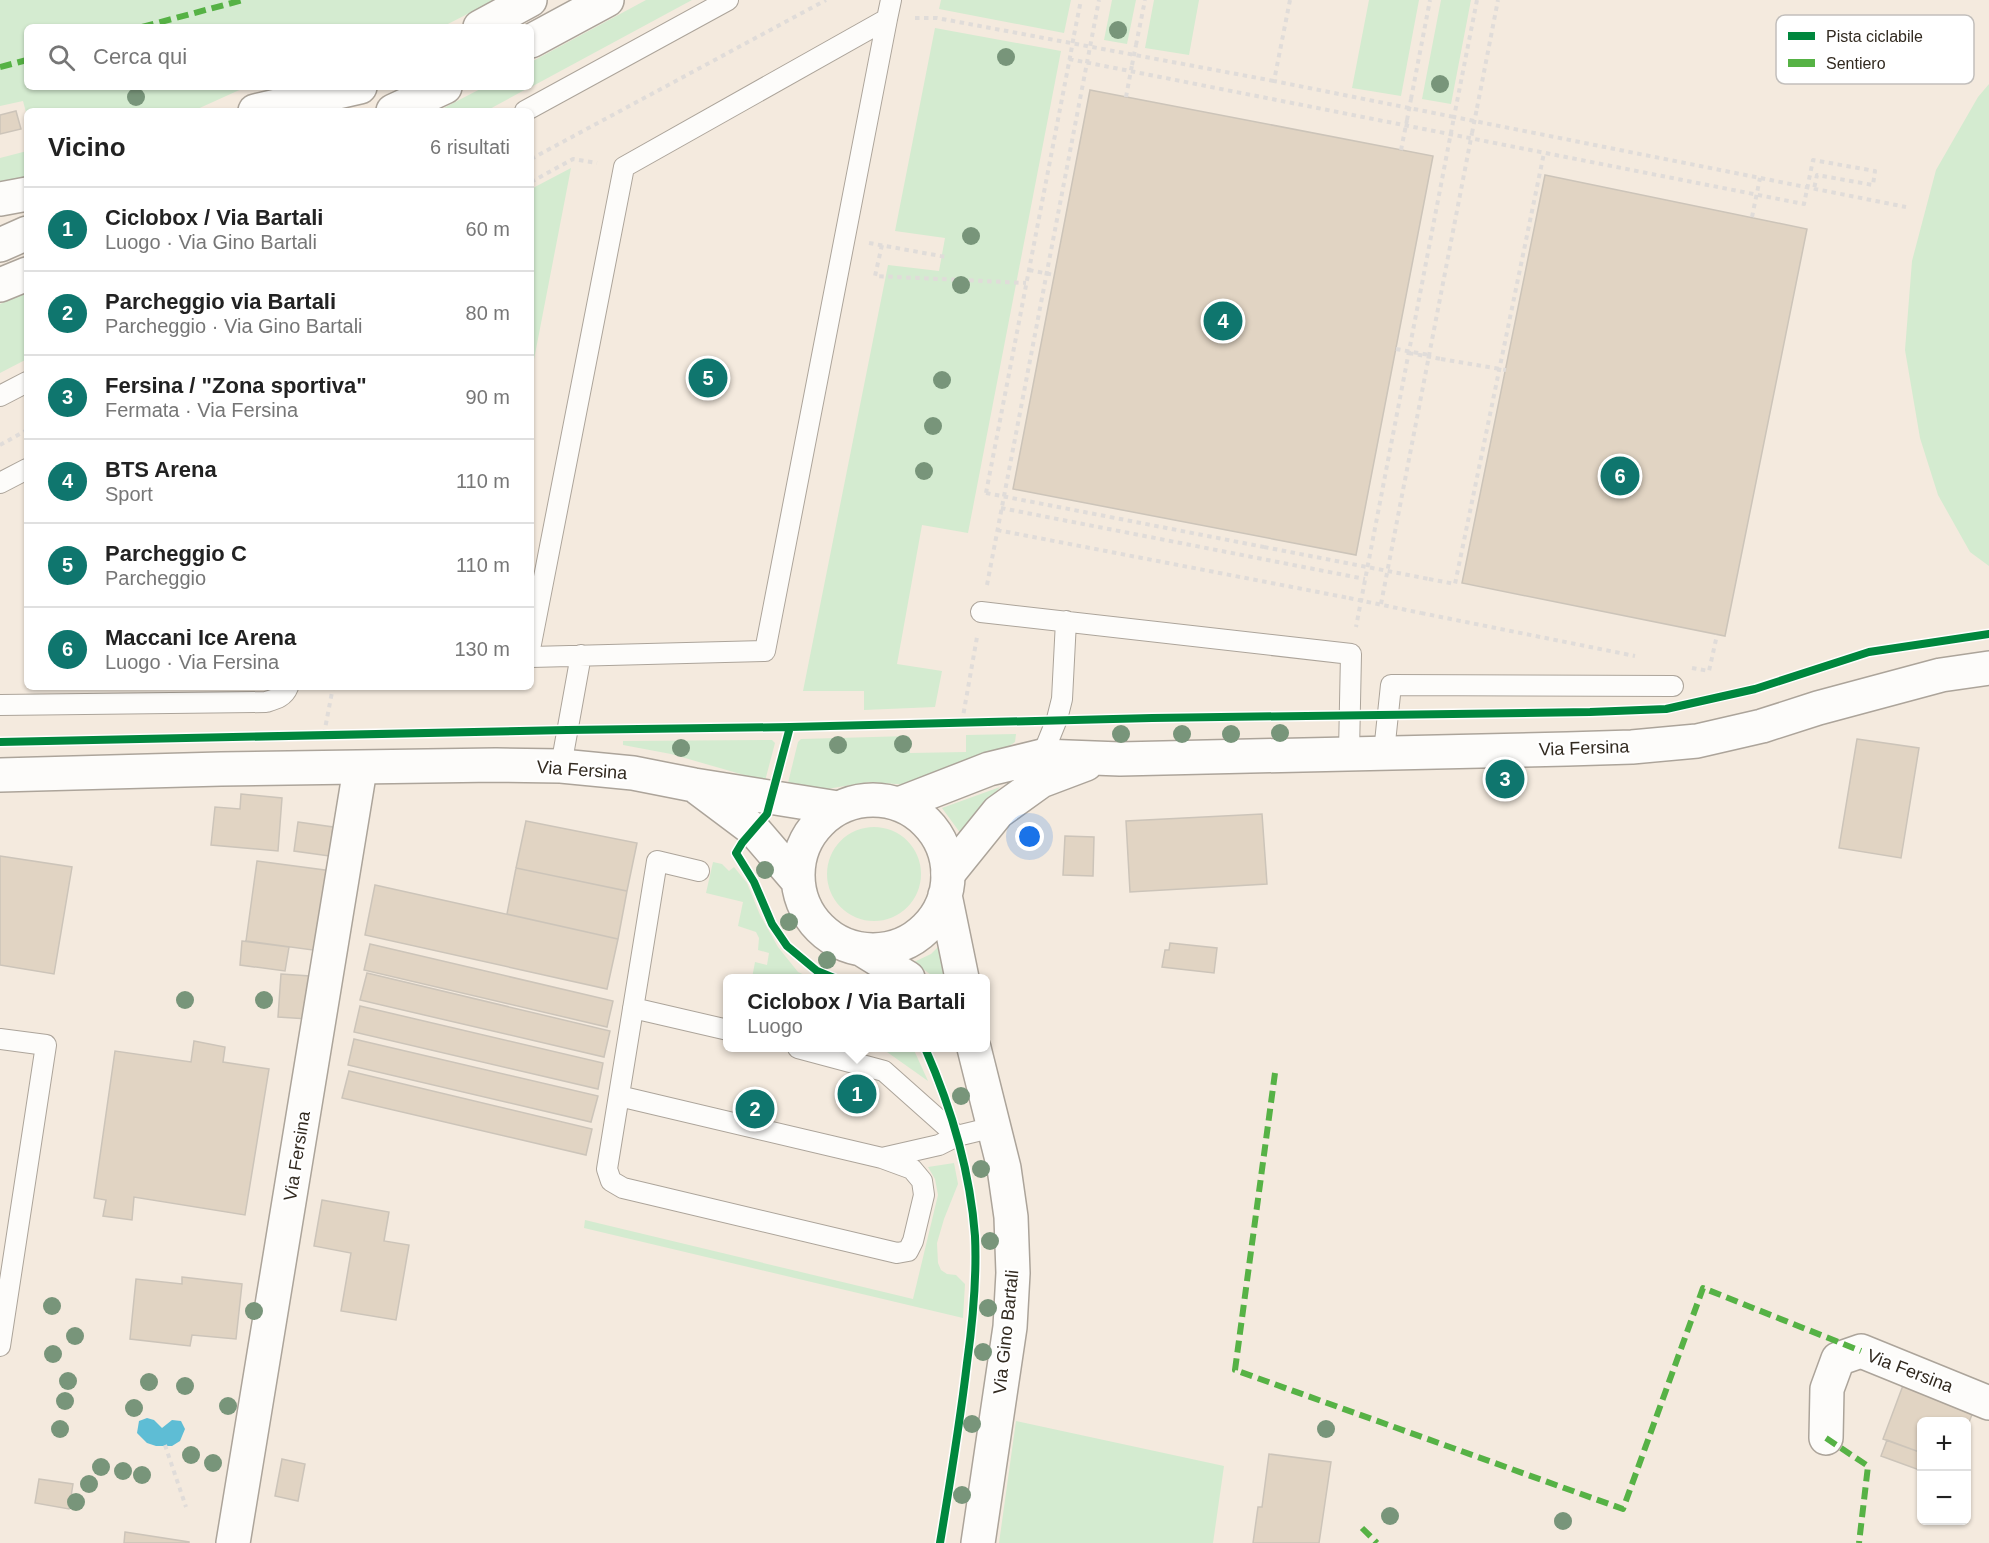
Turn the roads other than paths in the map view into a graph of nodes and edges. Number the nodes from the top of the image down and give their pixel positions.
1 (530, 0) edge
2 (607, 0) edge
3 (728, 0) edge
4 (889, 9) edge
5 (486, 24) edge
6 (534, 39) edge
7 (348, 90) edge
8 (354, 90) edge
9 (438, 90) edge
10 (268, 108) edge
11 (313, 108) edge
12 (400, 108) edge
13 (530, 108) edge
14 (24, 195) edge
15 (0, 199) edge
16 (24, 234) edge
17 (0, 245) edge
18 (24, 275) edge
19 (0, 285) edge
20 (24, 384) edge
21 (0, 396) edge
22 (24, 471) edge
23 (0, 483) edge
24 (981, 612) road end
25 (1066, 621) junction
26 (534, 629) edge
27 (581, 655) junction
28 (534, 657) edge
29 (1989, 668) edge
30 (1672, 686) dead end
31 (287, 690) edge
32 (0, 705) edge
33 (1349, 752) junction
34 (1384, 752) junction
35 (1042, 756) junction
36 (1098, 759) junction
37 (561, 766) junction
38 (360, 768) junction
39 (0, 775) edge
40 (694, 785) junction
41 (899, 804) junction
42 (838, 808) junction
43 (699, 871) dead end
44 (797, 880) junction
45 (947, 884) junction
46 (861, 949) junction
47 (902, 974) edge
48 (961, 974) edge
49 (633, 1008) junction
50 (723, 1029) edge
51 (0, 1039) edge
52 (814, 1052) edge
53 (963, 1052) edge
54 (975, 1052) edge
55 (983, 1086) junction
56 (619, 1096) junction
57 (994, 1127) junction
58 (957, 1136) junction
59 (882, 1158) junction
60 (9, 1224) edge
61 (0, 1346) edge
62 (1989, 1403) edge
63 (1826, 1438) dead end
64 (233, 1543) edge
65 (978, 1543) edge

1 - 5 main road
2 - 6 main road
3 - 13 lane
4 - 26 lane
4 - 27 lane
7 - 10 main road
8 - 11 main road
9 - 12 main road
14 - 15 main road
16 - 17 main road
18 - 19 main road
20 - 21 lane
22 - 23 lane
24 - 25 lane
25 - 33 lane
25 - 35 lane
27 - 28 lane
27 - 37 lane
29 - 34 main road, Via Fersina
30 - 34 lane
31 - 32 lane
33 - 34 main road, Via Fersina
33 - 36 main road, Via Fersina
35 - 36 main road, Via Fersina
35 - 41 main road, Via Fersina
36 - 45 main road, Via Fersina
37 - 38 main road, Via Fersina
37 - 40 main road, Via Fersina
38 - 39 main road, Via Fersina
38 - 64 main road, Via Fersina
40 - 42 main road, Via Fersina
40 - 44 main road, Via Fersina
41 - 42 main road
41 - 45 main road
42 - 44 main road
43 - 49 lane
44 - 46 main road
45 - 46 main road
45 - 48 main road
46 - 47 main road
49 - 50 lane
49 - 56 lane
51 - 60 lane
52 - 58 lane
53 - 55 main road, Via Gino Bartali
54 - 55 main road, Via Gino Bartali
55 - 57 main road, Via Gino Bartali
56 - 59 lane
56 - 59 lane
57 - 58 lane
57 - 65 main road, Via Gino Bartali
58 - 59 lane
60 - 61 lane
62 - 63 main road, Via Fersina

